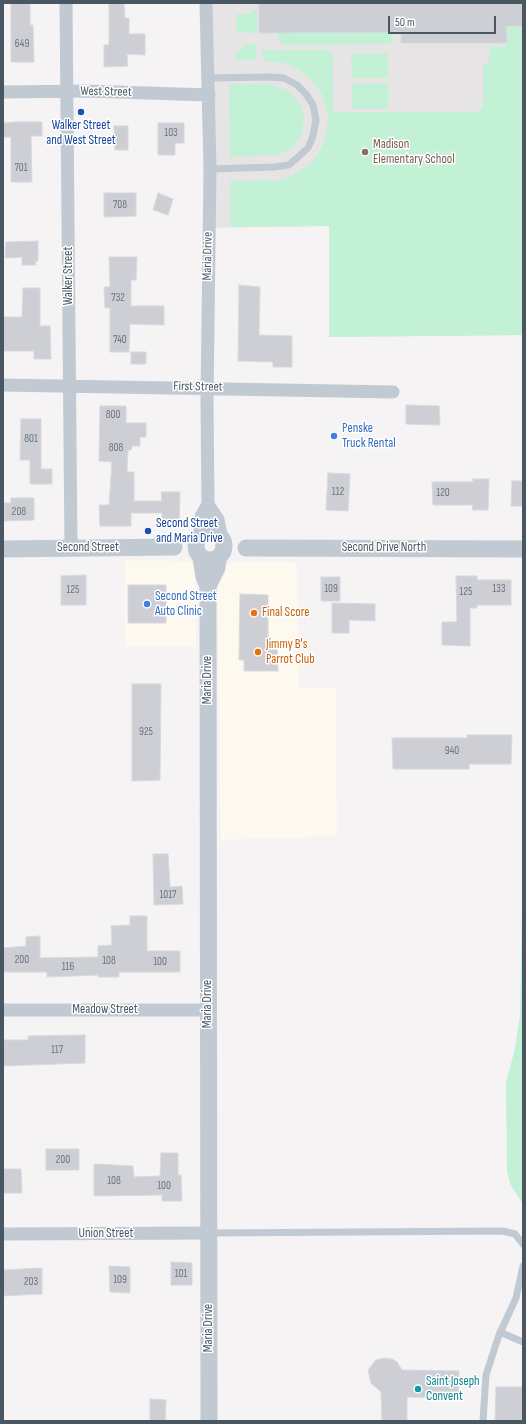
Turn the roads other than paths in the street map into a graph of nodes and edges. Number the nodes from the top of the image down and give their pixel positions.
1 (66, 3) edge
2 (206, 3) edge
3 (207, 78) junction
4 (68, 91) junction
5 (3, 92) edge
6 (209, 95) junction
7 (210, 169) junction
8 (3, 385) edge
9 (71, 386) junction
10 (207, 387) junction
11 (393, 392) dead end
12 (208, 508) junction
13 (201, 535) junction
14 (220, 536) junction
15 (174, 547) junction
16 (71, 548) junction
17 (246, 548) junction
18 (3, 549) edge
19 (523, 549) edge
20 (210, 556) junction
21 (3, 1010) edge
22 (208, 1010) junction
23 (209, 1233) junction
24 (3, 1234) edge
25 (523, 1244) edge
26 (523, 1266) edge
27 (500, 1332) junction
28 (523, 1342) edge
29 (209, 1421) edge
30 (483, 1421) edge

1 - 4 street, Walker Street
2 - 3 street, Maria Drive
3 - 6 street, Maria Drive
3 - 7 lane
4 - 5 street, West Street
4 - 6 street, West Street
4 - 9 street, Walker Street
6 - 7 street, Maria Drive
7 - 10 street, Maria Drive
8 - 9 street, First Street
9 - 10 street, First Street
9 - 16 street, Walker Street
10 - 11 street, First Street
10 - 12 street, Maria Drive
12 - 13 street
12 - 14 street
13 - 14 street
13 - 15 street
13 - 20 street
14 - 17 street
14 - 20 street
15 - 16 street, Second Street
15 - 20 street
16 - 18 street, Second Street
17 - 19 street, Second Drive North
17 - 20 street
20 - 22 street, Maria Drive
21 - 22 street, Meadow Street
22 - 23 street, Maria Drive
23 - 24 street, Union Street
23 - 25 lane
23 - 29 street, Maria Drive
26 - 27 lane
27 - 28 lane
27 - 30 lane

